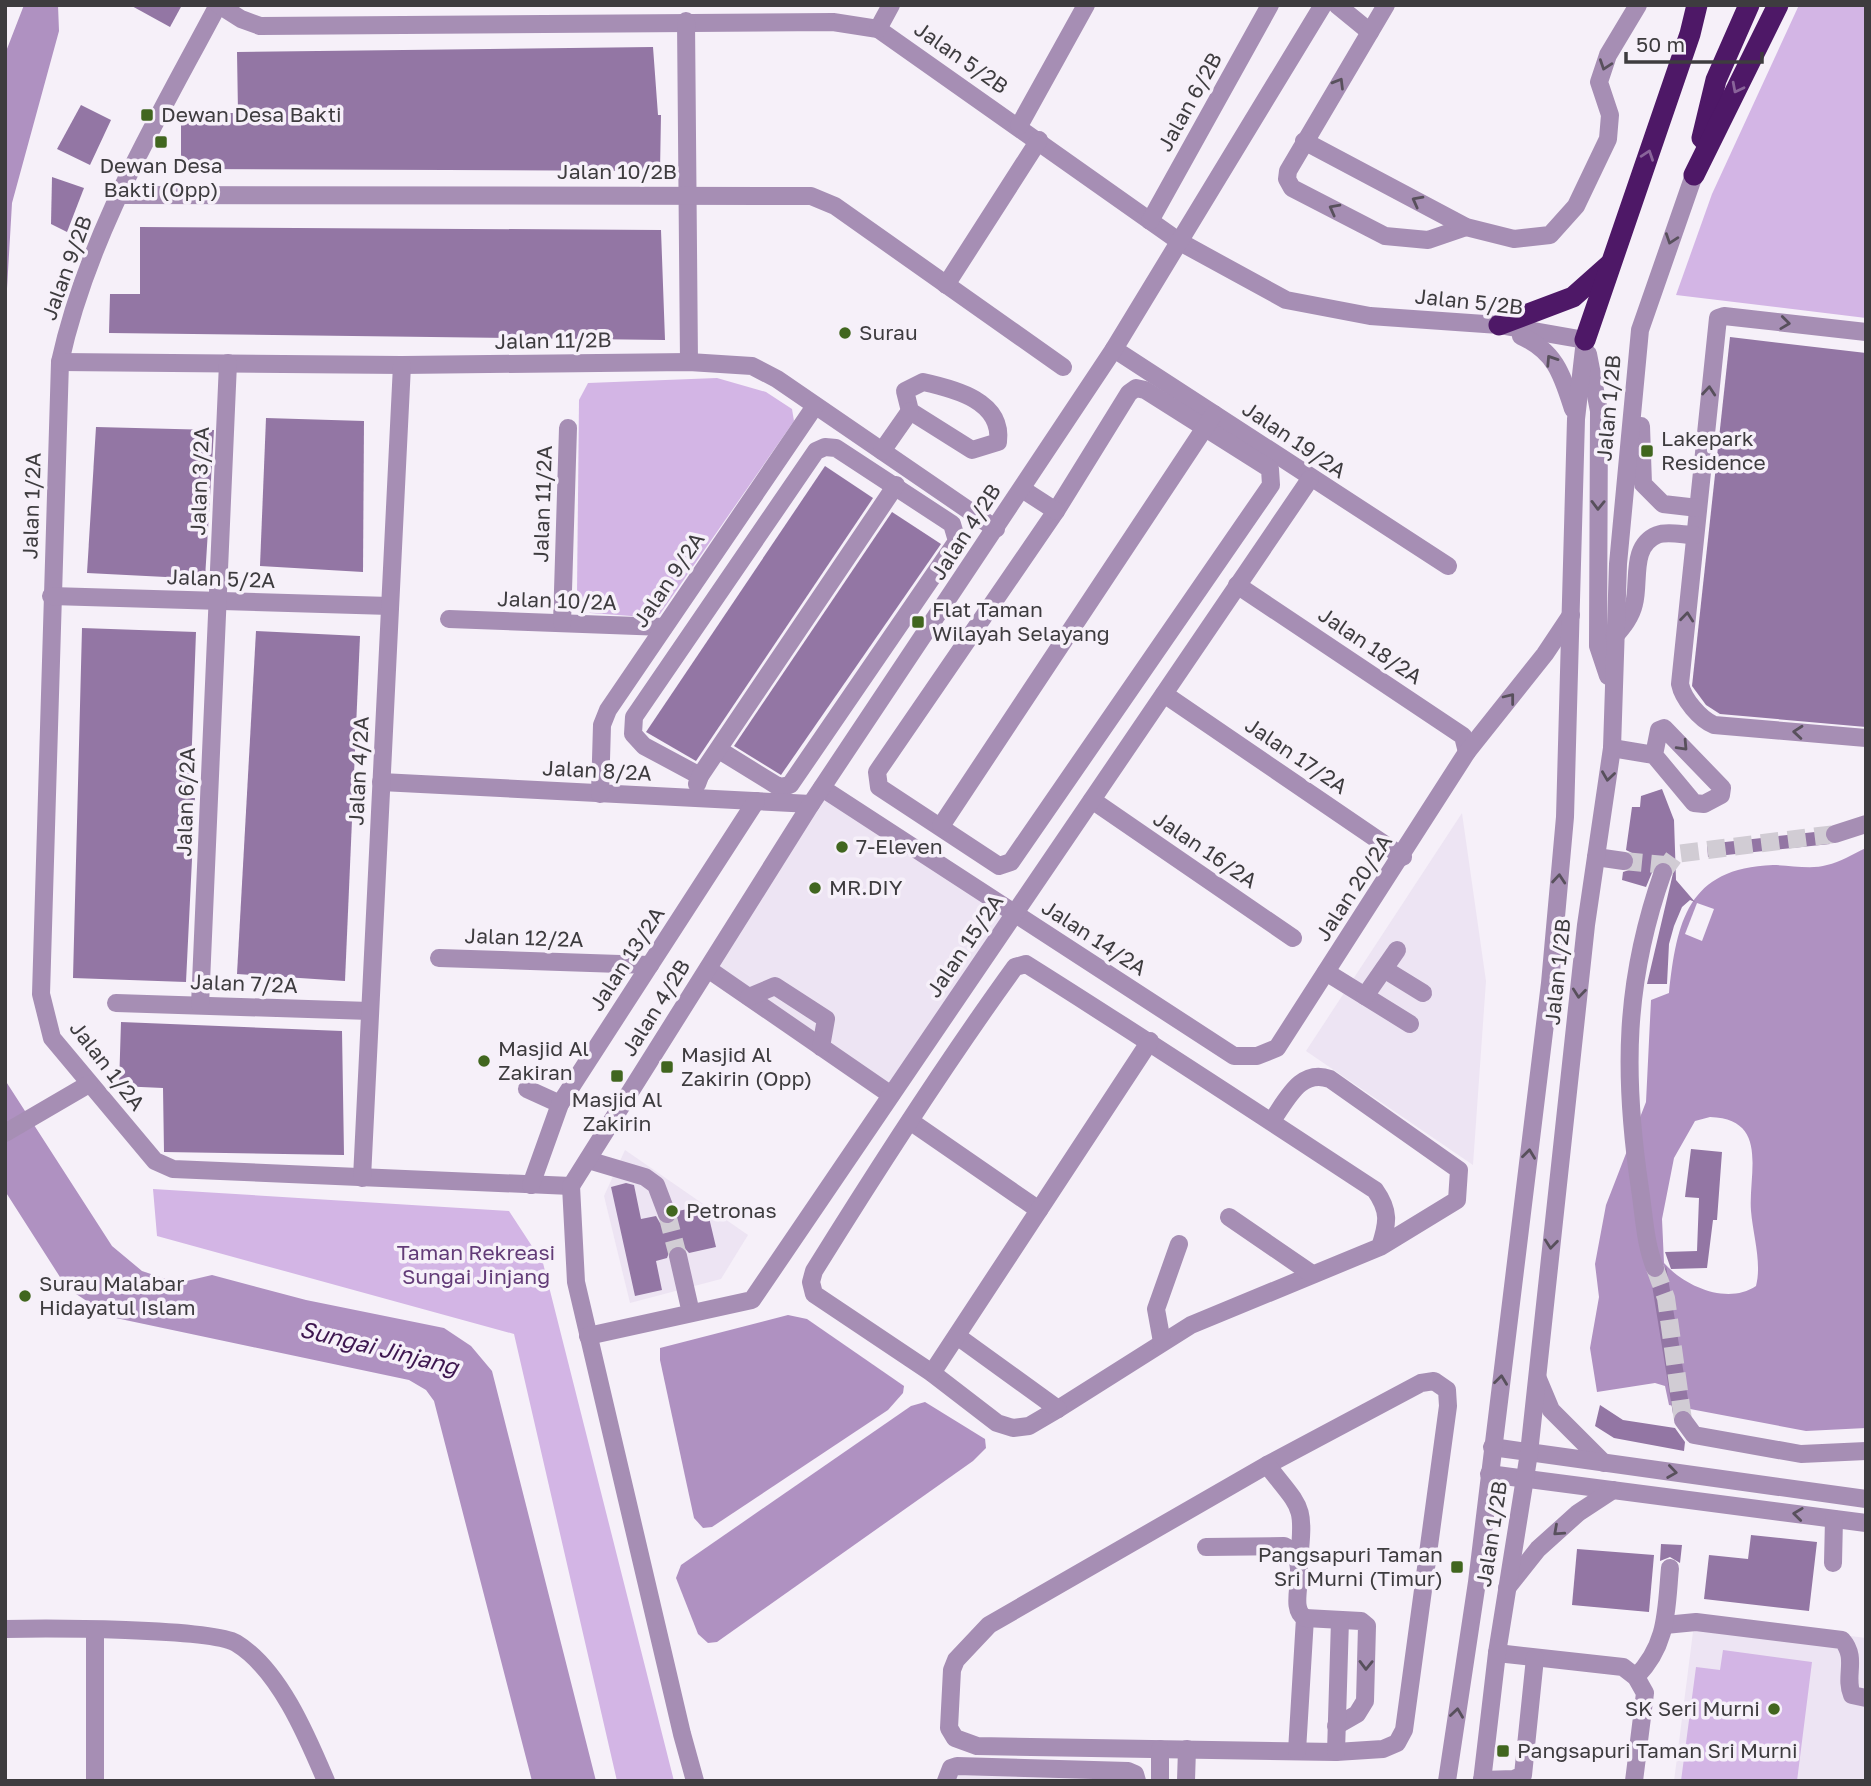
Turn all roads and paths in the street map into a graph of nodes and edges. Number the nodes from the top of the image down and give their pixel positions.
1 (219, 5) edge
2 (891, 5) edge
3 (1086, 5) edge
4 (1270, 5) edge
5 (1323, 5) edge
6 (1337, 5) edge
7 (1638, 5) edge
8 (1697, 5) edge
9 (1709, 5) edge
10 (1749, 5) edge
11 (1779, 5) edge
12 (1384, 6) edge
13 (686, 21) junction
14 (878, 29) junction
15 (1370, 32) junction
16 (1690, 34) junction
17 (1019, 126) junction
18 (1039, 140) junction
19 (1304, 141) junction
20 (1693, 175) junction
21 (687, 194) junction
22 (118, 195) junction
23 (1150, 221) junction
24 (1466, 227) junction
25 (1180, 242) junction
26 (1609, 265) junction
27 (946, 285) junction
28 (1499, 325) junction
29 (1866, 332) edge
30 (1585, 340) junction
31 (1114, 349) junction
32 (60, 362) junction
33 (689, 362) junction
34 (228, 363) junction
35 (402, 365) junction
36 (1063, 367) dead end
37 (1633, 396) junction
38 (815, 406) junction
39 (911, 411) junction
40 (1576, 419) junction
41 (1209, 421) junction
42 (568, 428) dead end
43 (882, 451) junction
44 (1310, 479) junction
45 (896, 485) junction
46 (1022, 489) junction
47 (1698, 508) junction
48 (1056, 511) junction
49 (996, 528) junction
50 (1695, 536) junction
51 (1448, 566) dead end
52 (1237, 585) junction
53 (51, 596) junction
54 (218, 601) junction
55 (390, 607) junction
56 (1571, 615) junction
57 (449, 619) dead end
58 (562, 624) junction
59 (664, 627) junction
60 (1614, 636) junction
61 (1612, 688) junction
62 (1164, 694) junction
63 (1866, 738) edge
64 (1612, 748) junction
65 (719, 750) junction
66 (1467, 752) junction
67 (1654, 755) dead end
68 (700, 776) junction
69 (381, 782) junction
70 (822, 788) junction
71 (600, 794) junction
72 (693, 798) junction
73 (1092, 800) junction
74 (756, 801) junction
75 (811, 804) junction
76 (1866, 824) edge
77 (941, 826) junction
78 (1835, 834) tunnel mouth
79 (1403, 857) junction
80 (1596, 857) junction
81 (1624, 861) tunnel mouth
82 (1663, 872) tunnel mouth
83 (1014, 913) junction
84 (1293, 938) dead end
85 (1397, 950) dead end
86 (439, 958) dead end
87 (650, 965) junction
88 (708, 969) junction
89 (1384, 969) junction
90 (1326, 972) junction
91 (1423, 993) dead end
92 (1365, 996) junction
93 (748, 997) junction
94 (116, 1003) dead end
95 (200, 1005) junction
96 (370, 1011) junction
97 (946, 1014) junction
98 (1410, 1024) dead end
99 (971, 1028) junction
100 (1150, 1041) junction
101 (821, 1047) junction
102 (1277, 1048) joint
103 (89, 1084) junction
104 (527, 1089) dead end
105 (891, 1095) junction
106 (560, 1104) junction
107 (911, 1121) junction
108 (1271, 1122) junction
109 (5, 1133) edge
110 (587, 1160) junction
111 (362, 1178) junction
112 (531, 1185) junction
113 (571, 1186) junction
114 (827, 1189) junction
115 (853, 1207) junction
116 (1039, 1210) junction
117 (667, 1214) tunnel mouth
118 (1229, 1217) dead end
119 (1179, 1244) dead end
120 (1380, 1247) junction
121 (678, 1256) tunnel mouth
122 (1656, 1268) tunnel mouth
123 (1312, 1274) junction
124 (691, 1313) junction
125 (589, 1336) junction
126 (957, 1336) junction
127 (1162, 1342) junction
128 (932, 1373) junction
129 (1537, 1377) junction
130 (1058, 1409) junction
131 (1684, 1420) dead end
132 (1492, 1447) junction
133 (1866, 1451) edge
134 (1529, 1453) junction
135 (1605, 1463) junction
136 (1267, 1465) junction
137 (1489, 1474) junction
138 (1524, 1478) junction
139 (1613, 1490) junction
140 (1866, 1499) edge
141 (1834, 1519) junction
142 (1866, 1523) edge
143 (1206, 1547) dead end
144 (1299, 1560) junction
145 (1833, 1563) dead end
146 (1670, 1568) dead end
147 (1507, 1588) junction
148 (1305, 1618) junction
149 (1339, 1620) junction
150 (1665, 1625) junction
151 (5, 1629) edge
152 (95, 1631) junction
153 (1497, 1653) junction
154 (1535, 1658) junction
155 (1859, 1662) edge
156 (1636, 1677) junction
157 (1866, 1698) edge
158 (1336, 1726) junction
159 (1160, 1749) junction
160 (1187, 1749) junction
161 (1297, 1751) junction
162 (1336, 1752) junction
163 (94, 1781) edge
164 (326, 1781) edge
165 (695, 1781) edge
166 (946, 1781) edge
167 (1137, 1781) edge
168 (1160, 1781) edge
169 (1186, 1781) edge
170 (1447, 1781) edge
171 (1482, 1781) edge
172 (1634, 1781) edge

1 - 13 street, Jalan 5/2B
1 - 22 street, Jalan 9/2B
2 - 14 street
3 - 17 street
4 - 23 street, Jalan 6/2B
5 - 25 street, Jalan 4/2B
6 - 15 street
7 -> 24 street
8 - 16 highway
9 - 16 highway
10 - 20 highway
11 -> 20 highway
12 - 15 street
13 - 14 street, Jalan 5/2B
13 - 21 street
14 - 17 street, Jalan 5/2B
19 -> 15 street
26 -> 16 highway
17 - 18 street, Jalan 5/2B
18 - 23 street, Jalan 5/2B
18 - 27 street
24 -> 19 street
24 -> 19 street
20 -> 37 street, Jalan 1/2B
21 - 22 street, Jalan 10/2B
21 - 27 street, Jalan 10/2B
21 - 33 street
22 - 32 street, Jalan 9/2B
23 - 25 street, Jalan 5/2B
25 - 28 street, Jalan 5/2B
25 - 31 street, Jalan 4/2B
26 - 28 highway
26 - 30 highway
27 - 36 street, Jalan 10/2B
28 - 30 street, Jalan 5/2B
40 -> 28 street
47 -> 29 street
30 - 40 street, Jalan 1/2B
30 -> 61 street
31 - 41 street, Jalan 19/2A
31 - 46 street, Jalan 4/2B
32 - 34 street, Jalan 11/2B
32 - 53 street, Jalan 1/2A
33 - 35 street, Jalan 11/2B
33 - 38 street, Jalan 11/2B
34 - 35 street, Jalan 11/2B
34 - 54 street, Jalan 3/2A
35 - 55 street, Jalan 4/2A
37 - 47 street
37 - 60 street, Jalan 1/2B
38 - 43 street, Jalan 11/2B
38 - 59 street, Jalan 9/2A
39 - 39 street
39 - 43 street
40 - 56 street, Jalan 1/2B
41 - 44 street, Jalan 19/2A
41 - 48 street
41 - 77 street
41 - 77 street
42 - 58 street, Jalan 11/2A
43 - 49 street, Jalan 11/2B
44 - 51 street, Jalan 19/2A
44 - 52 street, Jalan 15/2A
45 - 65 street
45 - 65 street
45 - 68 street
46 - 48 street
46 - 49 street, Jalan 4/2B
47 - 50 street
48 - 77 street
49 - 70 street, Jalan 4/2B
50 - 60 street
63 -> 50 street
52 - 62 street, Jalan 15/2A
52 - 66 street, Jalan 18/2A
53 - 54 street, Jalan 5/2A
53 - 103 street, Jalan 1/2A
54 - 55 street, Jalan 5/2A
54 - 95 street, Jalan 6/2A
55 - 69 street, Jalan 4/2A
66 -> 56 street, Jalan 20/2A
132 -> 56 street, Jalan 1/2B
57 - 58 street, Jalan 10/2A
58 - 59 street, Jalan 10/2A
59 - 71 street, Jalan 9/2A
60 - 61 street, Jalan 1/2B
61 - 64 street, Jalan 1/2B
62 - 73 street, Jalan 15/2A
62 - 79 street, Jalan 17/2A
64 - 67 street
64 -> 80 street, Jalan 1/2B
65 - 68 street
66 - 79 street, Jalan 20/2A
68 - 72 street
69 - 71 street, Jalan 8/2A
69 - 96 street, Jalan 4/2A
70 - 75 street, Jalan 4/2B
70 - 83 street, Jalan 14/2A
71 - 72 street, Jalan 8/2A
72 - 74 street, Jalan 8/2A
73 - 83 street, Jalan 15/2A
73 - 84 street, Jalan 16/2A
74 - 75 street, Jalan 8/2A
74 - 87 street, Jalan 13/2A
75 - 88 street, Jalan 4/2B
76 - 78 street
79 - 90 street, Jalan 20/2A
80 - 81 street
80 -> 129 street, Jalan 1/2B
82 - 122 street
83 - 97 street, Jalan 15/2A
83 - 102 street, Jalan 14/2A
85 - 89 street
86 - 87 street, Jalan 12/2A
87 - 106 street, Jalan 13/2A
88 - 93 street
88 - 110 street, Jalan 4/2B
89 - 91 street
89 - 92 street
90 - 92 street
90 - 102 street, Jalan 20/2A
92 - 98 street
93 - 101 street
93 - 101 street
94 - 95 street, Jalan 7/2A
95 - 96 street, Jalan 7/2A
96 - 111 street, Jalan 4/2A
97 - 99 street
97 - 105 street, Jalan 15/2A
99 - 100 street
99 - 107 street
100 - 108 street
100 - 116 street
101 - 105 street
103 - 109 street
103 - 111 street, Jalan 1/2A
104 - 106 street
105 - 114 street, Jalan 15/2A
106 - 112 street, Jalan 13/2A
107 - 115 street
107 - 116 street
108 - 120 street
108 - 120 street
110 - 113 street, Jalan 4/2B
110 - 117 street
111 - 112 street, Jalan 1/2A
112 - 113 street, Jalan 1/2A
113 - 125 street
114 - 115 street
114 - 124 street, Jalan 15/2A
115 - 128 street
116 - 126 street
118 - 123 street
119 - 127 street
120 - 123 street
121 - 124 street
123 - 127 street
124 - 125 street, Jalan 15/2A
125 - 165 street
126 - 128 street
126 - 130 street
127 - 130 street
128 - 130 street
129 - 134 street, Jalan 1/2B
129 - 135 street
131 - 133 street
132 - 134 street
132 - 137 street, Jalan 1/2B
134 - 135 street
134 - 138 street, Jalan 1/2B
135 -> 140 street
136 - 144 street
136 - 159 street
136 - 162 street
137 - 138 street
170 -> 137 street, Jalan 1/2B
138 - 139 street
138 - 147 street, Jalan 1/2B
141 -> 139 street
139 -> 147 street
141 - 142 street
141 - 145 street
143 - 144 street
144 - 148 street
146 - 150 street
147 - 153 street, Jalan 1/2B
148 - 149 street
148 - 161 street
149 - 158 street
149 -> 158 street
150 - 155 street
150 - 156 street
151 - 152 street
152 - 163 street
152 - 164 street
153 - 154 street
153 - 171 street, Jalan 1/2B
154 - 156 street
154 - 171 street
155 - 157 street
156 - 172 street
158 - 162 street
159 - 160 street
159 - 168 street
160 - 161 street
160 - 169 street
161 - 162 street
166 - 167 street

